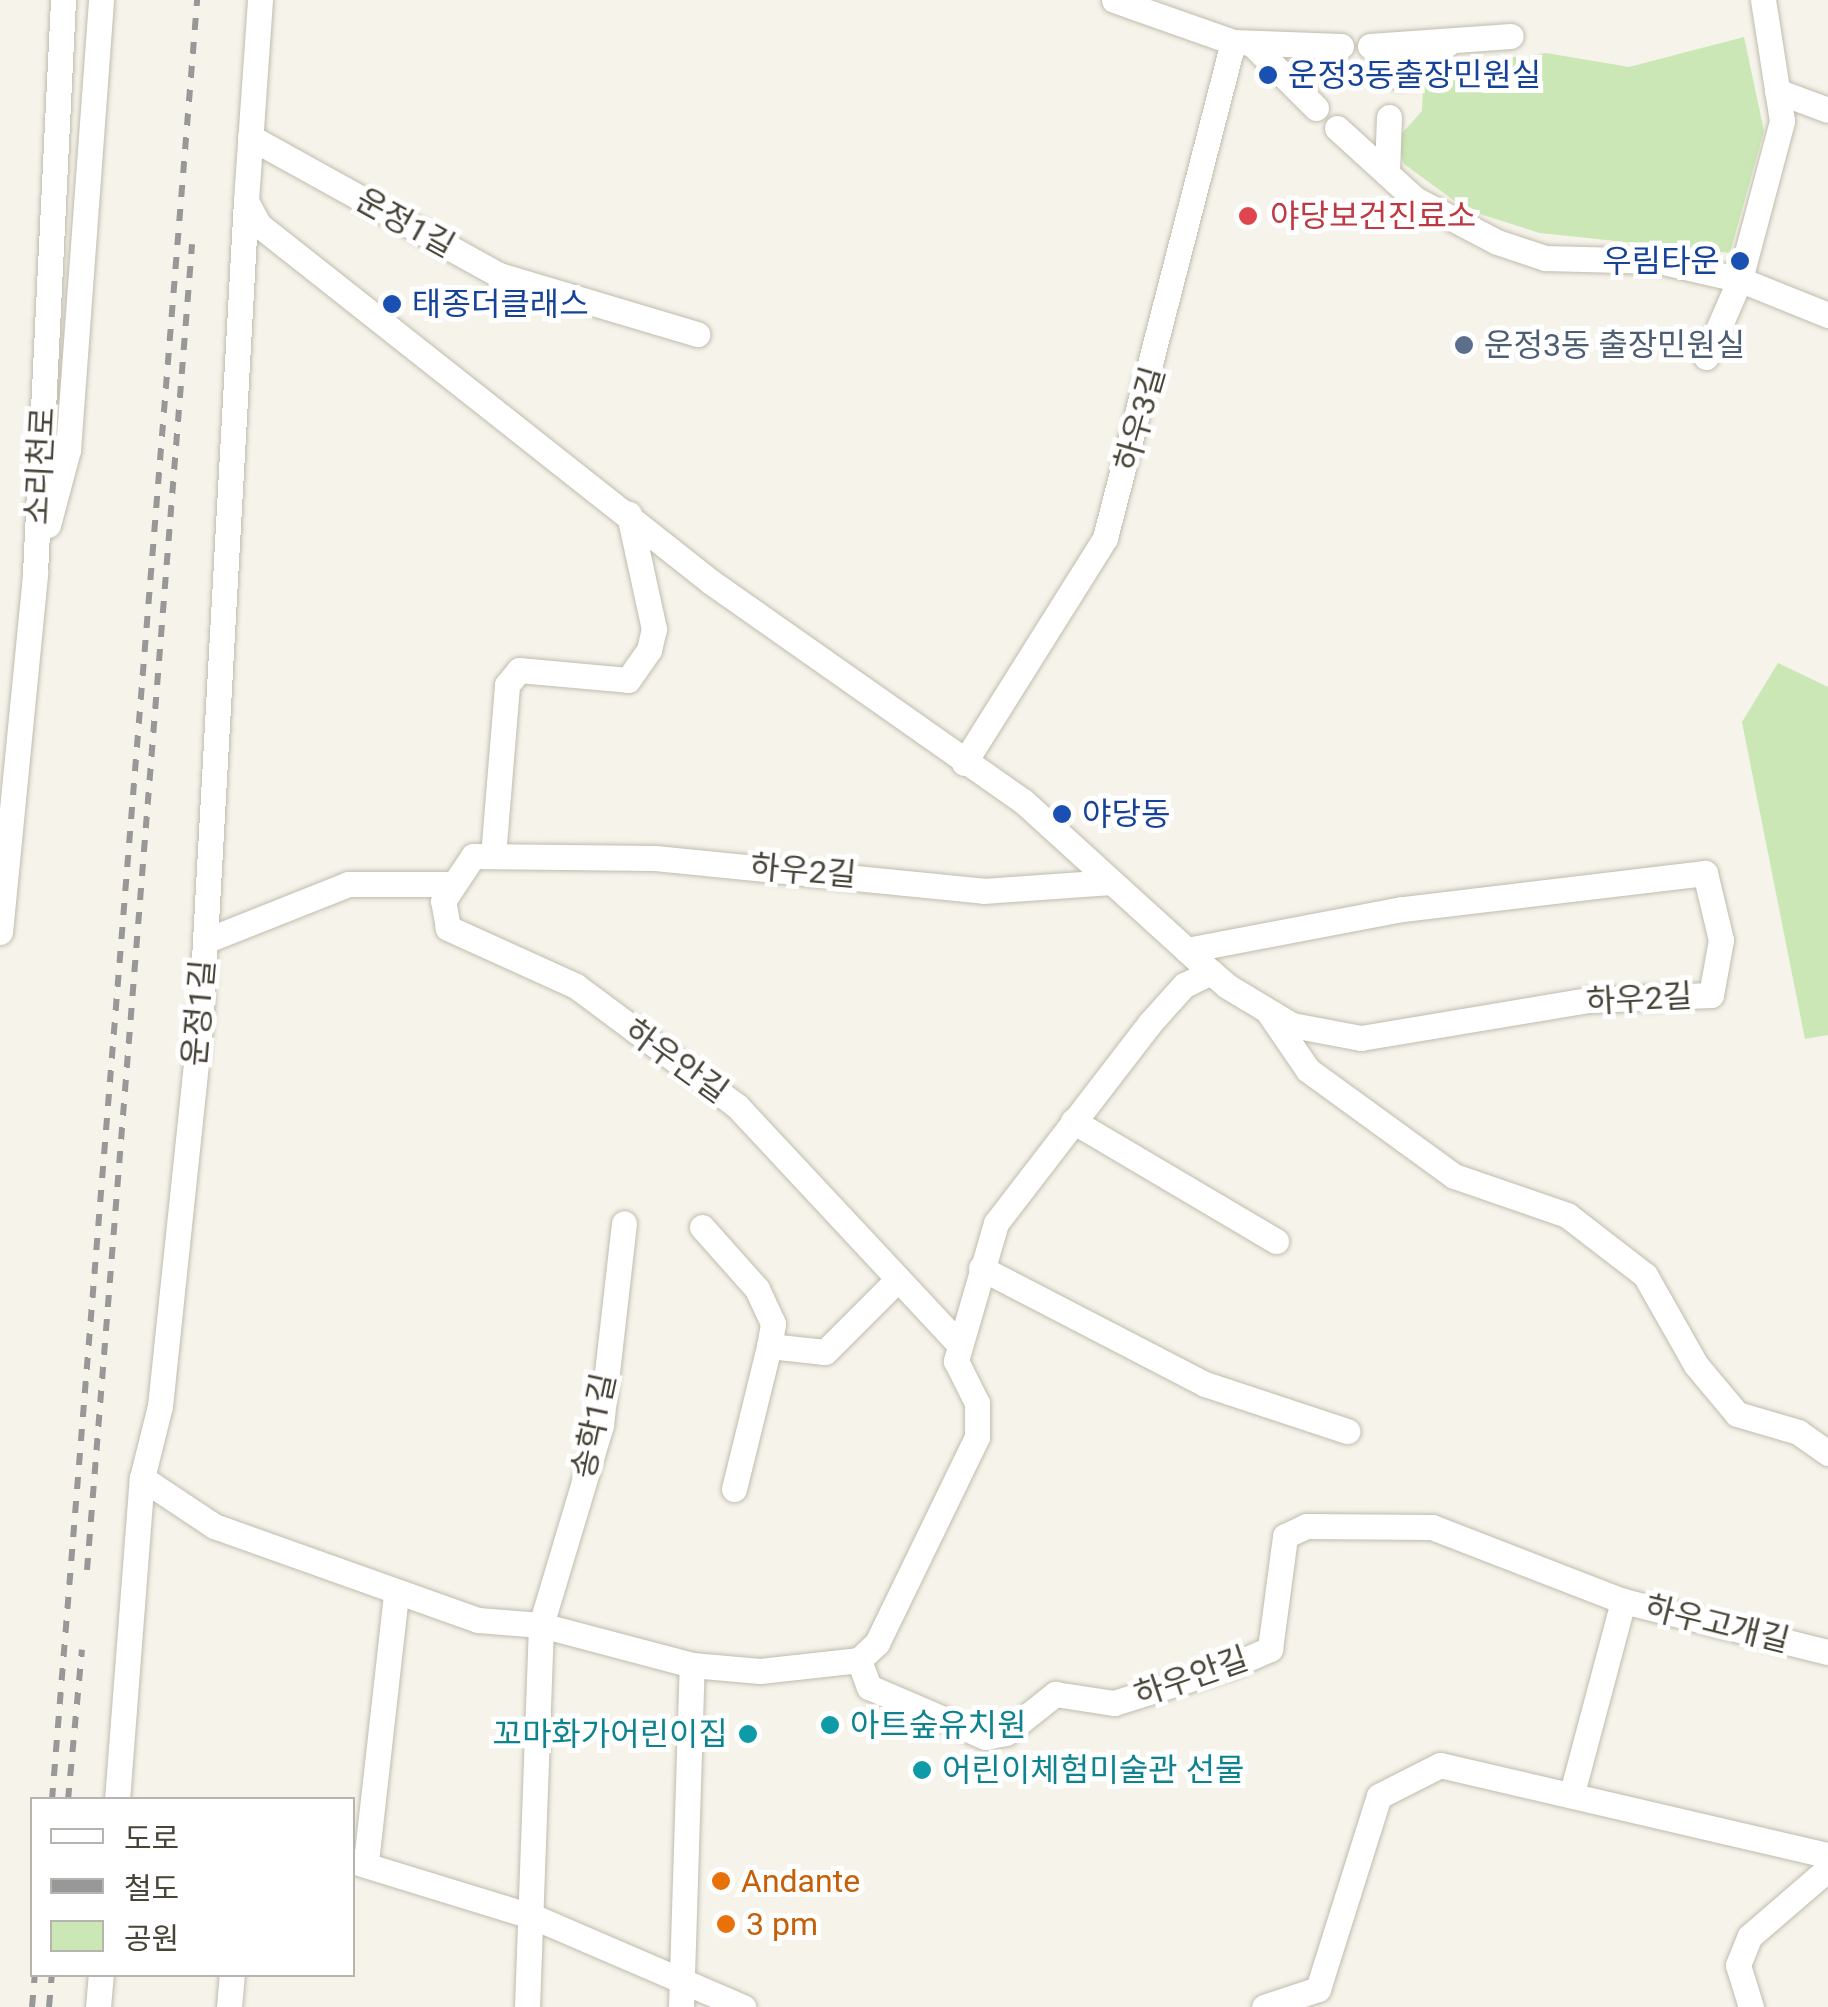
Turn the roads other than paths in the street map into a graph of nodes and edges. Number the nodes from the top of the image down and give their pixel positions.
1 (64, 0) edge
2 (101, 0) edge
3 (260, 0) edge
4 (1114, 0) edge
5 (1763, 0) edge
6 (1511, 36) dead end
7 (1243, 43) junction
8 (1447, 44) junction
9 (1341, 46) dead end
10 (1370, 46) dead end
11 (1399, 77) dead end
12 (1776, 91) junction
13 (1316, 108) dead end
14 (1828, 110) edge
15 (1389, 117) dead end
16 (1336, 128) dead end
17 (250, 136) junction
18 (1387, 171) junction
19 (246, 202) junction
20 (1740, 279) junction
21 (1828, 314) edge
22 (697, 334) dead end
23 (1706, 358) dead end
24 (629, 514) junction
25 (34, 573) junction
26 (964, 762) junction
27 (493, 856) junction
28 (1112, 882) junction
29 (453, 884) junction
30 (0, 932) edge
31 (206, 942) junction
32 (1187, 950) junction
33 (1211, 972) junction
34 (1266, 1009) junction
35 (1073, 1121) junction
36 (624, 1223) dead end
37 (702, 1228) dead end
38 (1276, 1242) dead end
39 (981, 1268) junction
40 (898, 1279) junction
41 (959, 1344) junction
42 (769, 1346) junction
43 (1348, 1432) dead end
44 (1828, 1453) edge
45 (142, 1478) junction
46 (734, 1489) dead end
47 (396, 1596) junction
48 (1623, 1602) junction
49 (541, 1625) junction
50 (1828, 1652) edge
51 (859, 1660) junction
52 (692, 1665) junction
53 (1572, 1793) junction
54 (118, 1797) edge
55 (1828, 1854) edge
56 (359, 1861) edge
57 (1828, 1869) edge
58 (534, 1917) junction
59 (101, 1977) edge
60 (232, 1977) edge
61 (682, 1995) edge
62 (98, 2007) edge
63 (229, 2007) edge
64 (527, 2007) edge
65 (744, 2007) edge
66 (1264, 2007) edge
67 (1751, 2007) edge

1 - 25 street, 소리천로
2 - 25 street
3 - 17 street
4 - 7 street
5 - 12 street
6 - 8 street
7 - 9 street
7 - 13 street
7 - 26 street, 하우3길
8 - 10 street
8 - 11 street
12 - 14 street
12 - 20 street
15 - 18 street
16 - 18 street
17 - 19 street
17 - 22 street, 운정1길
18 - 20 street
19 - 24 street, 하우2길
19 - 31 street, 운정1길
20 - 21 street
20 - 23 street
24 - 26 street, 하우2길
24 - 27 street
25 - 30 street, 소리천로
26 - 28 street, 하우2길
27 - 28 street, 하우2길
27 - 29 street
28 - 32 street, 하우2길
29 - 31 street
29 - 40 street, 하우안길
31 - 45 street, 운정1길
32 - 33 street, 하우2길
32 - 34 street, 하우2길
33 - 34 street, 하우2길
33 - 35 street
34 - 44 street
35 - 38 street
35 - 39 street
36 - 49 street, 송학1길
37 - 42 street
39 - 41 street
39 - 43 street
40 - 41 street, 하우안길
40 - 42 street
41 - 51 street
42 - 46 street
45 - 47 street
45 - 54 street
47 - 49 street
47 - 56 street
48 - 50 street, 하우고개길
48 - 51 street, 하우안길
48 - 53 street, 하우고개길
49 - 52 street
49 - 58 street, 송학1길
51 - 52 street
52 - 61 street
53 - 55 street
53 - 66 street
56 - 58 street
57 - 67 street
58 - 61 street
58 - 64 street, 송학1길
59 - 62 street
60 - 63 street
61 - 65 street

